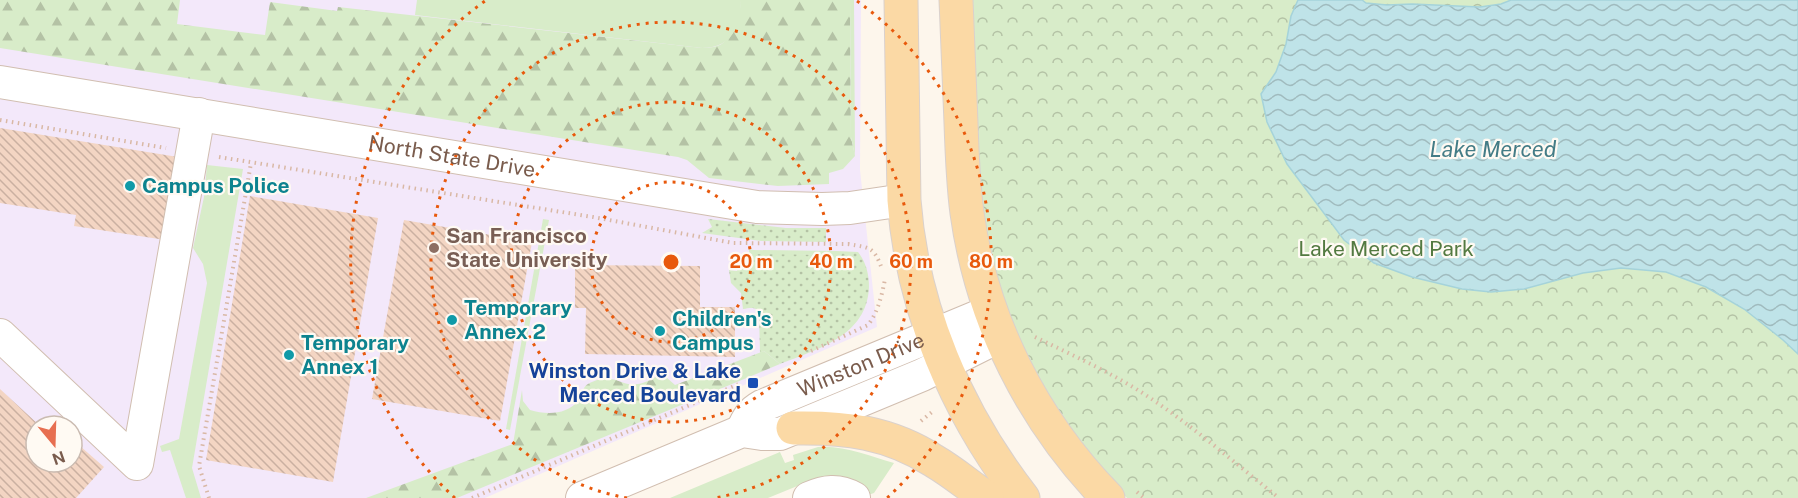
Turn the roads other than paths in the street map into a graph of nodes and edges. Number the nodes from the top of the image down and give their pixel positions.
1 (901, 0) edge
2 (956, 0) edge
3 (0, 82) edge
4 (199, 114) junction
5 (904, 200) junction
6 (996, 324) junction
7 (933, 334) junction
8 (0, 335) edge
9 (944, 364) junction
10 (792, 429) junction
11 (742, 431) junction
12 (1119, 492) edge
13 (582, 498) edge
14 (809, 498) edge
15 (854, 498) edge
16 (987, 498) edge
17 (1023, 498) edge

1 - 5 main road
2 - 6 main road
3 - 4 street, North State Drive
4 - 5 street, North State Drive
4 - 8 street
5 - 7 main road
6 - 7 street, Winston Drive
6 - 9 street, Winston Drive
6 - 12 main road
7 - 9 main road
7 - 11 street, Winston Drive
9 - 10 street, Winston Drive
9 - 17 main road
10 - 11 street, Winston Drive
10 - 16 main road
11 - 13 street
14 - 15 street

